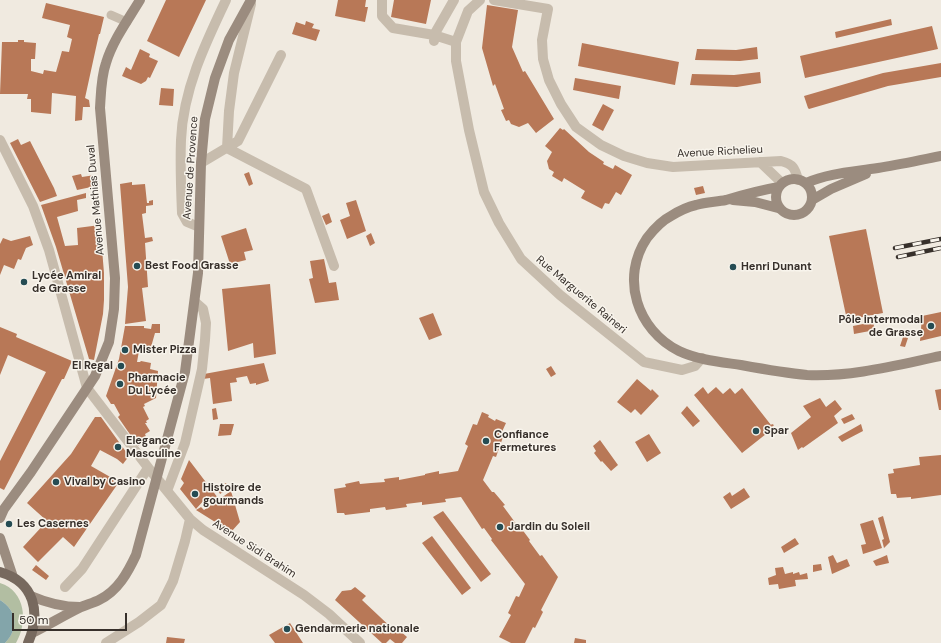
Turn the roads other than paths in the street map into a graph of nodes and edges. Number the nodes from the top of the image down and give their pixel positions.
1 (140, 0) edge
2 (226, 0) edge
3 (251, 0) edge
4 (382, 0) edge
5 (454, 0) edge
6 (480, 0) edge
7 (494, 0) edge
8 (111, 15) dead end
9 (127, 22) junction
10 (434, 38) junction
11 (456, 42) junction
12 (281, 55) dead end
13 (0, 140) edge
14 (227, 148) junction
15 (941, 156) edge
16 (760, 162) junction
17 (201, 163) junction
18 (879, 168) junction
19 (802, 181) junction
20 (780, 185) junction
21 (725, 200) junction
22 (812, 200) junction
23 (778, 208) junction
24 (199, 227) junction
25 (334, 266) dead end
26 (195, 302) junction
27 (941, 356) edge
28 (702, 358) junction
29 (87, 388) junction
30 (147, 466) junction
31 (166, 489) junction
32 (0, 518) edge
33 (190, 519) junction
34 (0, 538) edge
35 (0, 572) edge
36 (13, 577) junction
37 (65, 587) dead end
38 (31, 596) junction
39 (80, 607) junction
40 (32, 633) junction
41 (28, 643) edge
42 (106, 643) edge
43 (360, 643) edge

1 - 9 main road, Avenue Mathias Duval
2 - 24 street
3 - 14 street
3 - 17 main road, Avenue de Provence
4 - 10 street
5 - 10 street
6 - 11 street
7 - 16 street, Avenue Richelieu
8 - 9 street
9 - 29 main road, Avenue Mathias Duval
10 - 11 street
11 - 28 street, Rue Marguerite Raineri
12 - 14 street
13 - 29 street
14 - 17 street
14 - 25 street
15 - 18 main road
16 - 19 street, Avenue Richelieu
16 - 20 street
17 - 24 main road, Avenue de Provence
18 - 19 main road
18 - 22 main road
19 - 20 main road
19 - 22 main road
20 - 21 main road
20 - 23 main road
21 - 23 main road
21 - 28 main road
22 - 23 main road
24 - 26 main road, Avenue de Provence
26 - 31 street
26 - 39 main road, Avenue de Provence
27 - 28 main road
29 - 30 street, Avenue Sidi Brahim
29 - 32 main road, Avenue Mathias Duval
30 - 31 street, Avenue Sidi Brahim
30 - 37 street
31 - 33 street, Avenue Sidi Brahim
33 - 42 street
33 - 43 street, Avenue Sidi Brahim
34 - 36 main road
35 - 36 main road
36 - 38 main road
38 - 39 main road
38 - 40 main road
39 - 40 main road
40 - 41 main road

